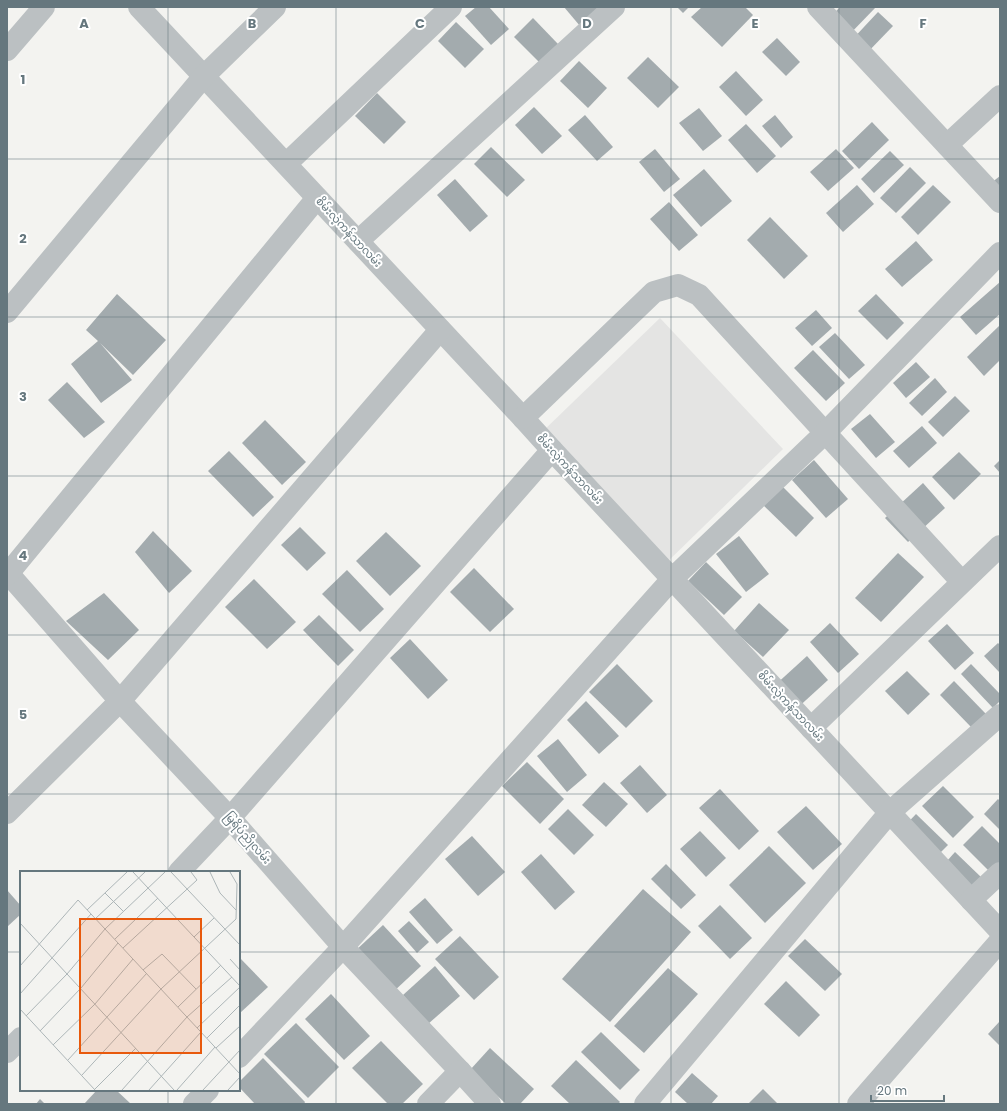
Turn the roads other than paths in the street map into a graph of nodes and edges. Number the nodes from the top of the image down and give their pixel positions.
1 (44, 7) edge
2 (139, 7) edge
3 (275, 7) edge
4 (451, 7) edge
5 (614, 7) edge
6 (818, 7) edge
7 (7, 50) edge
8 (204, 76) junction
9 (1000, 96) edge
10 (947, 145) junction
11 (286, 164) junction
12 (317, 198) junction
13 (1000, 202) edge
14 (358, 241) junction
15 (1000, 253) edge
16 (7, 312) edge
17 (440, 330) junction
18 (523, 418) junction
19 (825, 433) junction
20 (552, 450) junction
21 (1000, 546) edge
22 (7, 573) edge
23 (672, 579) junction
24 (962, 582) junction
25 (120, 701) junction
26 (1000, 715) edge
27 (811, 728) junction
28 (890, 812) junction
29 (7, 813) edge
30 (230, 818) junction
31 (180, 871) edge
32 (1000, 873) edge
33 (971, 900) junction
34 (1000, 931) edge
35 (1000, 941) edge
36 (342, 947) junction
37 (20, 1039) edge
38 (7, 1052) edge
39 (240, 1056) edge
40 (460, 1071) junction
41 (207, 1091) edge
42 (194, 1104) edge
43 (428, 1104) edge
44 (490, 1104) edge
45 (645, 1104) edge
46 (858, 1104) edge

1 - 7 street
2 - 8 street, စိမ်းလဲ့ကန်သာလမ်း
3 - 8 street
4 - 11 street
5 - 14 street
6 - 10 street
8 - 11 street, စိမ်းလဲ့ကန်သာလမ်း
8 - 16 street
9 - 10 street
10 - 13 street
11 - 12 street, စိမ်းလဲ့ကန်သာလမ်း
12 - 14 street, စိမ်းလဲ့ကန်သာလမ်း
12 - 22 street
14 - 17 street, စိမ်းလဲ့ကန်သာလမ်း
15 - 19 street
17 - 18 street, စိမ်းလဲ့ကန်သာလမ်း
17 - 25 street
18 - 19 street
18 - 20 street, စိမ်းလဲ့ကန်သာလမ်း
19 - 23 street
19 - 24 street
20 - 23 street, စိမ်းလဲ့ကန်သာလမ်း
20 - 30 street
21 - 24 street
22 - 25 street, မြရိပ်ညိုလမ်း
23 - 27 street, စိမ်းလဲ့ကန်သာလမ်း
23 - 36 street
24 - 27 street
25 - 29 street
25 - 30 street, မြရိပ်ညိုလမ်း
26 - 28 street
27 - 28 street, စိမ်းလဲ့ကန်သာလမ်း
28 - 33 street, စိမ်းလဲ့ကန်သာလမ်း
28 - 45 street
30 - 31 street
30 - 36 street, မြရိပ်ညိုလမ်း
32 - 33 street
33 - 34 street, စိမ်းလဲ့ကန်သာလမ်း
35 - 46 street
36 - 39 street
36 - 40 street, မြရိပ်ညိုလမ်း
37 - 38 street
40 - 43 street
40 - 44 street, မြရိပ်ညိုလမ်း
41 - 42 street

